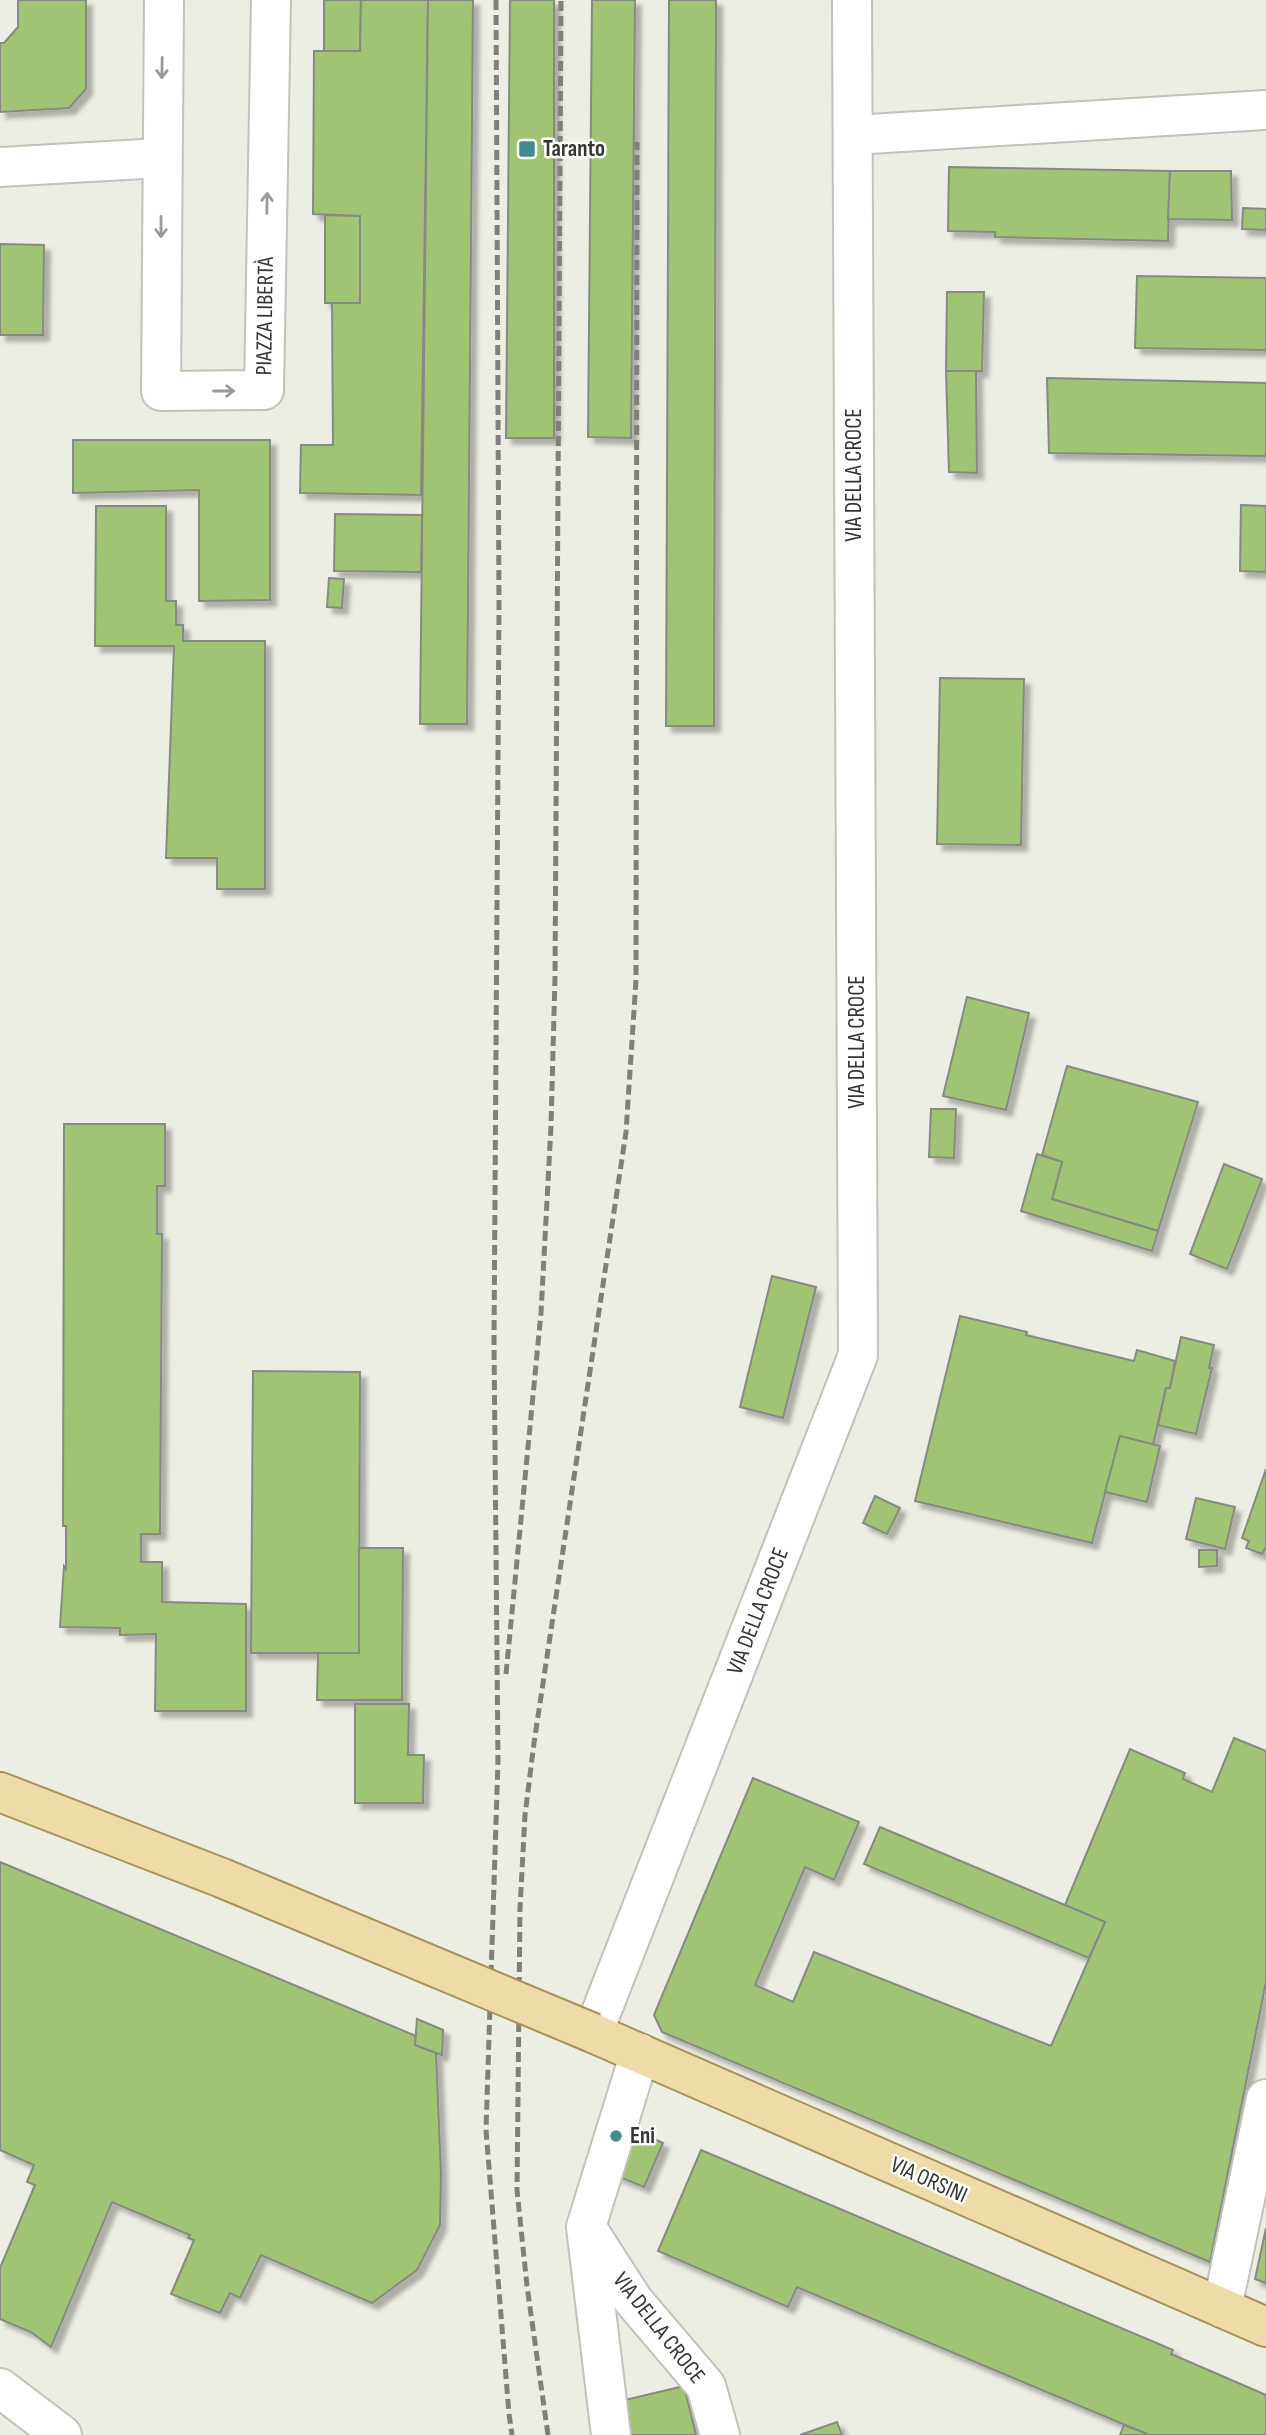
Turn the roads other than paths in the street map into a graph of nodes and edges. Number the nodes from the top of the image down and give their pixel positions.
1 (163, 0) edge
2 (271, 0) edge
3 (852, 0) edge
4 (1266, 110) edge
5 (853, 135) junction
6 (161, 158) junction
7 (0, 167) edge
8 (0, 1792) edge
9 (593, 2033) junction
10 (640, 2053) junction
11 (1266, 2099) edge
12 (586, 2227) junction
13 (1222, 2308) junction
14 (1266, 2327) edge
15 (0, 2388) edge
16 (62, 2435) edge
17 (611, 2435) edge
18 (720, 2435) edge

1 -> 6 street, PIAZZA LIBERTÀ
6 -> 2 street, PIAZZA LIBERTÀ
3 - 5 street, VIA DELLA CROCE
4 - 5 street
5 - 9 street, VIA DELLA CROCE
6 - 7 street
8 - 9 main road, VIA ORSINI, bridge
9 - 10 main road, VIA ORSINI
10 - 12 street, VIA DELLA CROCE
10 - 13 main road, VIA ORSINI
11 - 13 street
12 - 17 street, VIA DELLA CROCE
12 - 18 street, VIA DELLA CROCE
13 - 14 main road, VIA ORSINI
15 - 16 street

